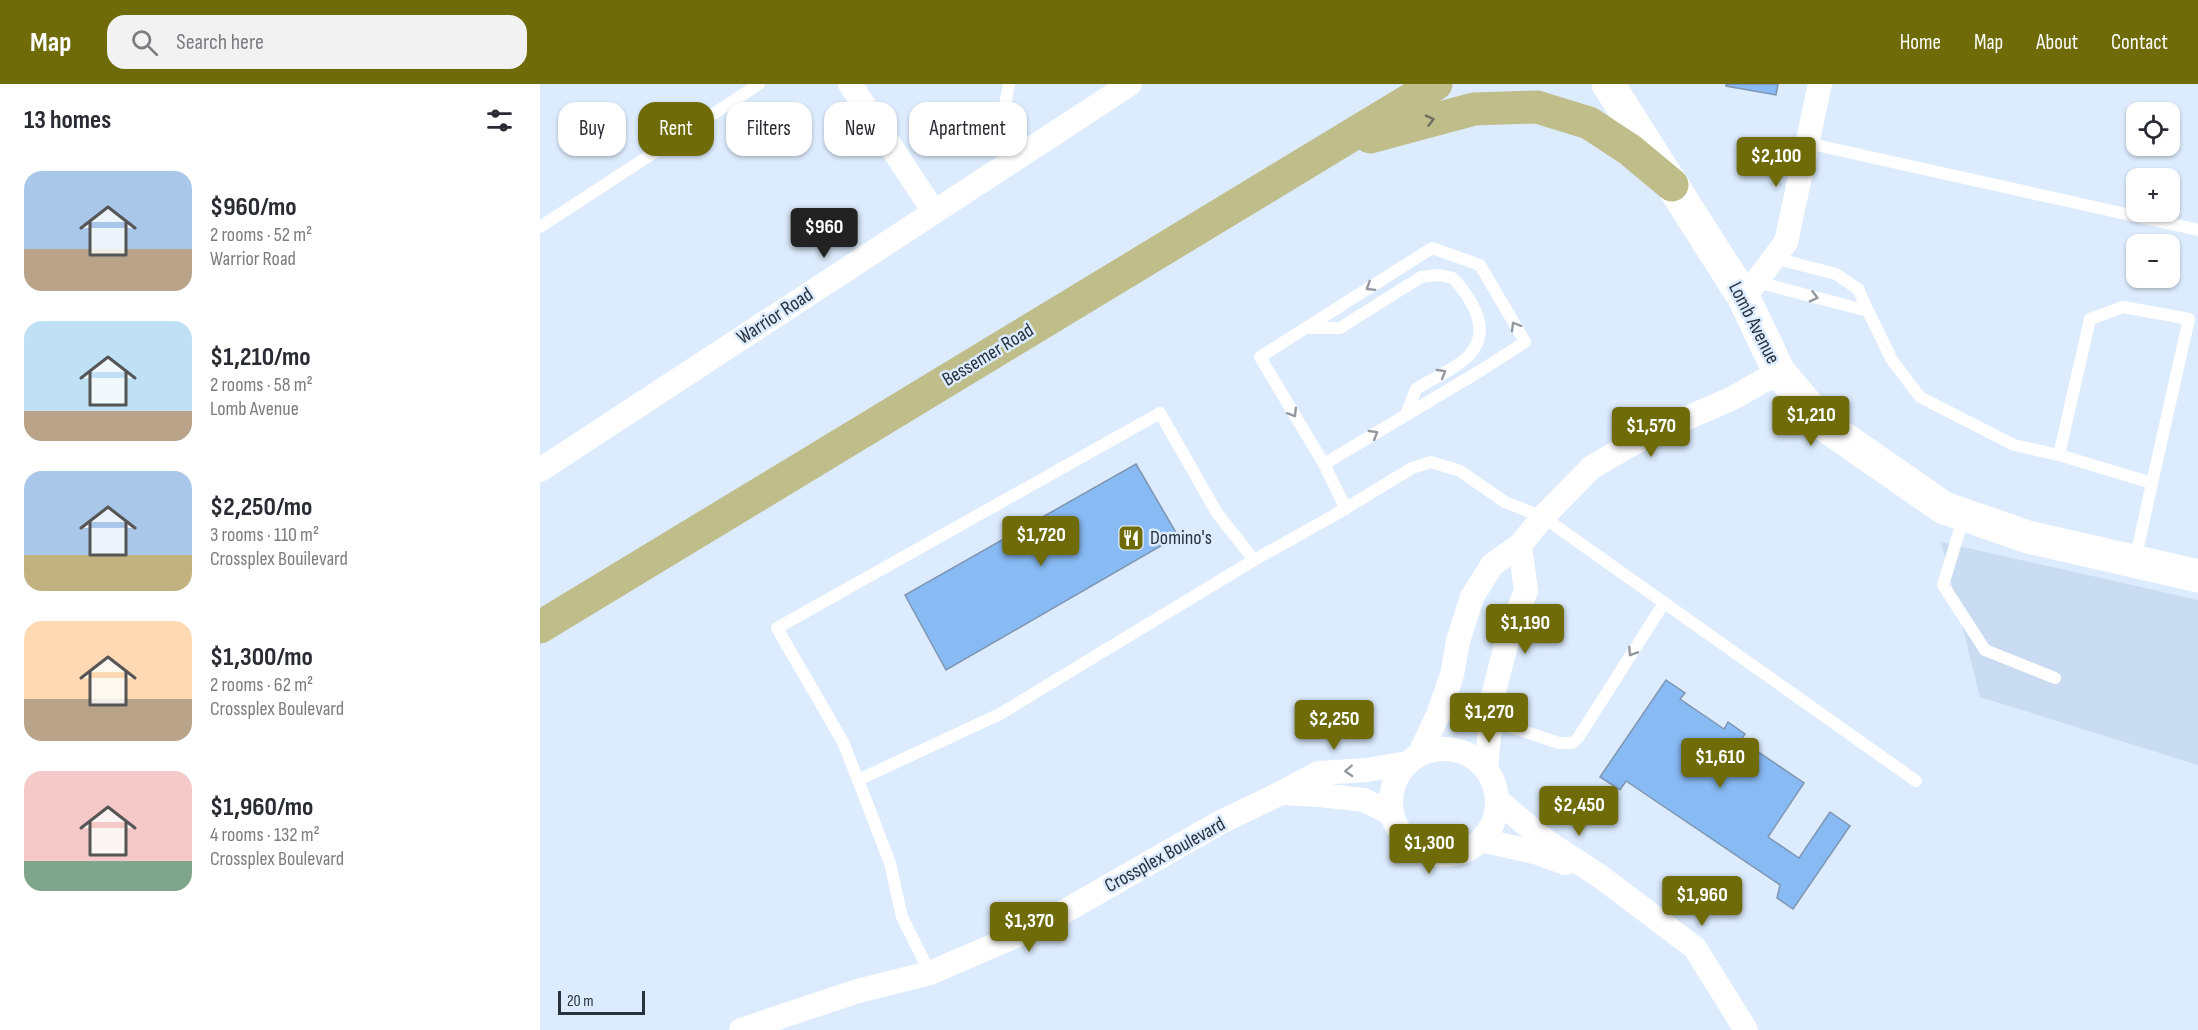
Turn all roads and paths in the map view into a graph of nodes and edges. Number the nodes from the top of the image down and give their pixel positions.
1 (759, 84) edge
2 (850, 84) edge
3 (1009, 84) edge
4 (1130, 84) edge
5 (1436, 84) edge
6 (1608, 84) edge
7 (1820, 84) edge
8 (1808, 143) junction
9 (1334, 146) junction
10 (1012, 161) junction
11 (1672, 185) junction
12 (934, 212) junction
13 (540, 226) edge
14 (2198, 230) edge
15 (1774, 258) junction
16 (1750, 290) junction
17 (1869, 311) junction
18 (2193, 320) edge
19 (1305, 328) junction
20 (1779, 372) junction
21 (1406, 415) junction
22 (2059, 455) junction
23 (1324, 464) junction
24 (540, 470) edge
25 (2152, 483) junction
26 (1346, 508) junction
27 (1965, 515) junction
28 (1543, 517) junction
29 (1520, 545) junction
30 (1254, 560) junction
31 (2135, 561) junction
32 (2198, 576) edge
33 (1664, 603) junction
34 (540, 627) edge
35 (2055, 678) dead end
36 (1490, 720) junction
37 (1413, 759) junction
38 (1486, 768) junction
39 (858, 780) junction
40 (1916, 780) dead end
41 (1281, 793) junction
42 (1497, 800) junction
43 (1392, 814) junction
44 (1481, 840) junction
45 (1601, 877) junction
46 (930, 973) junction
47 (741, 1030) edge
48 (1746, 1030) edge

1 - 13 lane
2 - 12 street
3 - 10 lane
4 - 10 street, Warrior Road
5 - 9 main road, Bessemer Road
6 - 11 main road, Lomb Avenue
7 - 8 street
8 - 14 lane
8 - 15 street
9 -> 11 main road
9 - 34 main road, Bessemer Road
10 - 12 street, Warrior Road
11 - 16 main road, Lomb Avenue
12 - 24 street, Warrior Road
15 - 16 street
15 - 17 lane
16 -> 17 lane
16 - 20 main road, Lomb Avenue
17 - 22 lane
18 - 22 lane
18 - 25 lane
21 -> 19 lane
21 -> 19 lane
19 -> 23 lane
20 - 27 main road, Lomb Avenue
20 - 28 street
23 -> 21 lane
22 - 25 lane
23 - 26 lane
25 - 31 lane
26 - 28 lane
26 - 30 lane
27 - 31 main road, Lomb Avenue
27 - 35 lane
28 - 29 street
28 - 33 lane
29 - 36 street
29 - 37 street
30 - 39 lane
30 - 39 lane
31 - 32 main road, Lomb Avenue
33 -> 36 lane
33 - 40 lane
36 - 38 street
37 - 38 street
37 -> 41 street
37 - 43 street
38 - 42 street
39 - 46 lane
41 - 43 street, Crossplex Boulevard
41 - 46 street, Crossplex Boulevard
42 - 44 street
42 - 45 street
43 - 44 street
44 - 45 street
45 - 48 street
46 - 47 street, Crossplex Boulevard

